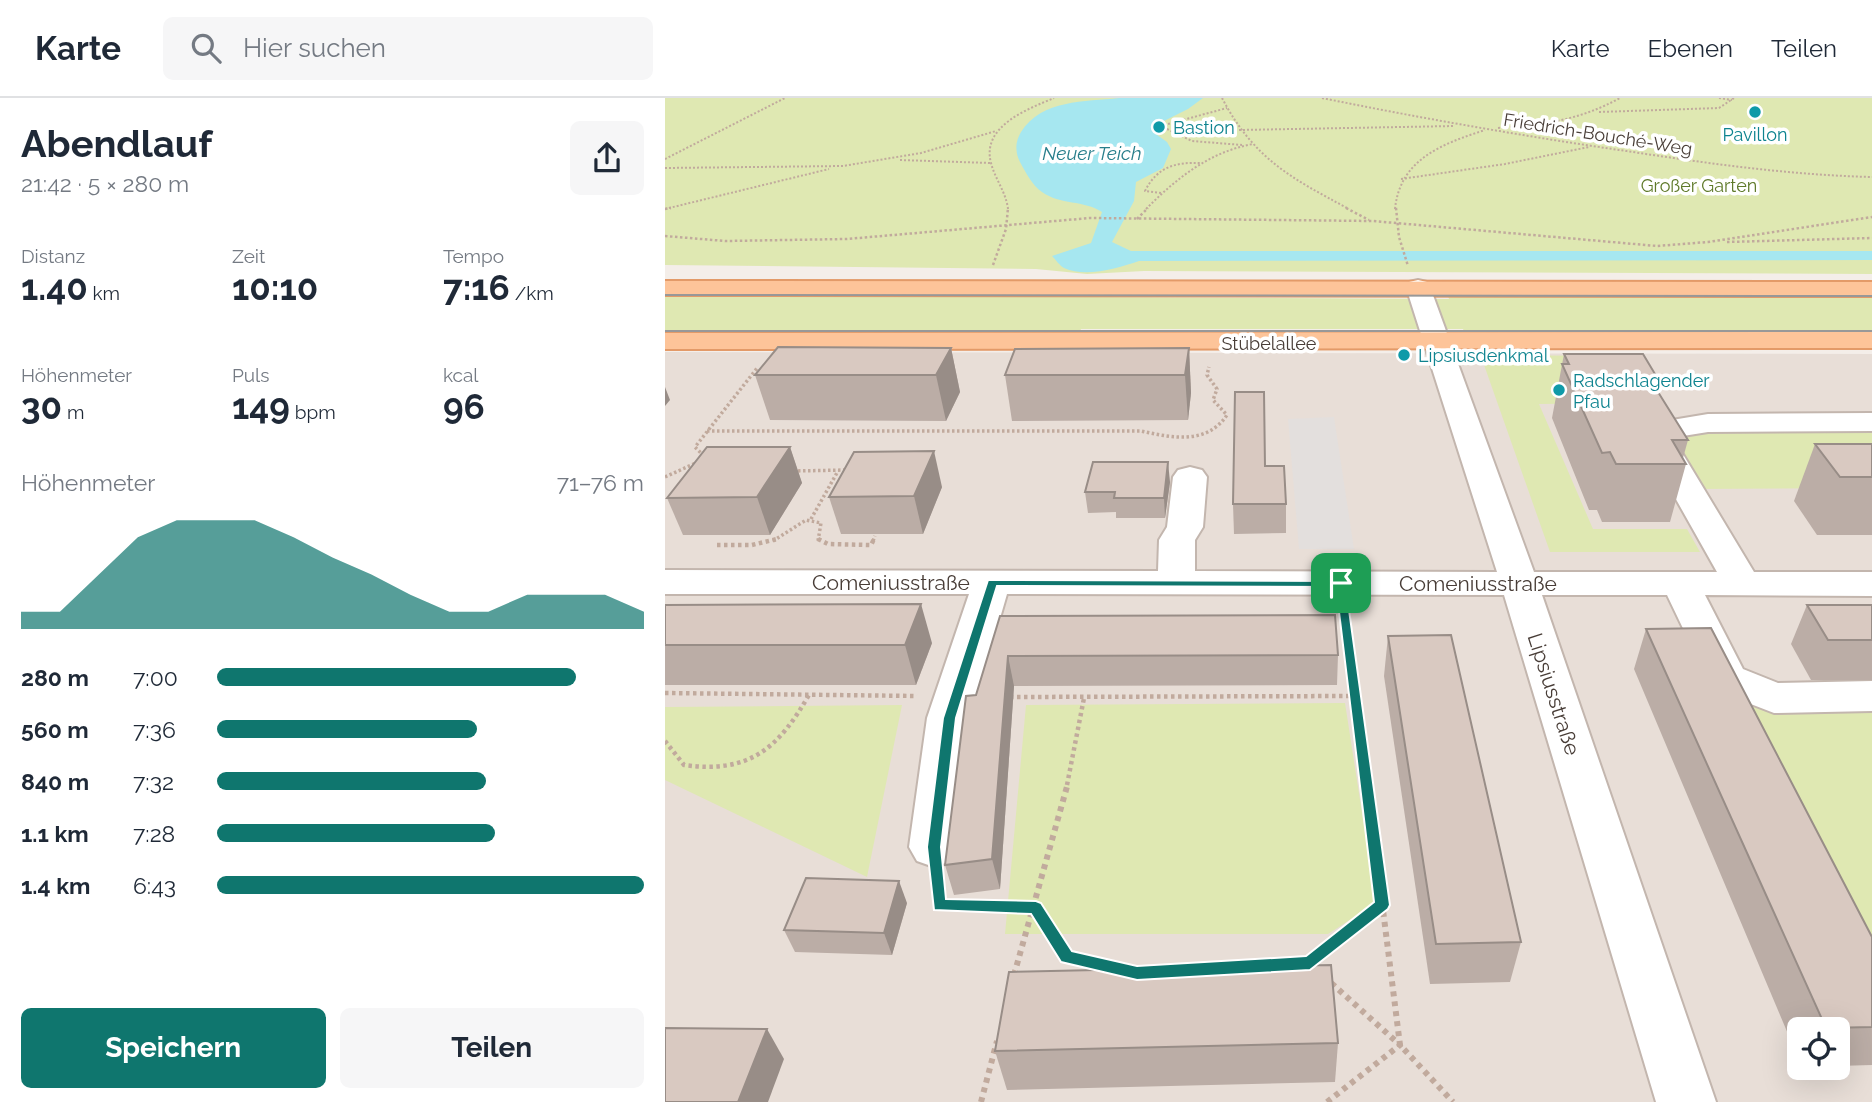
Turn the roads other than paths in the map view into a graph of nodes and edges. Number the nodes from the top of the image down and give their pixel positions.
1 (1413, 277) junction
2 (665, 288) edge
3 (1872, 289) edge
4 (1872, 340) edge
5 (665, 341) edge
6 (1437, 342) junction
7 (1872, 422) edge
8 (1190, 477) dead end
9 (665, 582) edge
10 (992, 582) junction
11 (1176, 583) junction
12 (1519, 583) junction
13 (1680, 583) junction
14 (1742, 583) junction
15 (1872, 584) edge
16 (1872, 696) edge
17 (934, 847) road end
18 (1686, 1102) edge

1 - 2 main road
1 - 3 main road
1 - 6 street, Lipsiusstraße
4 - 6 main road, Stübelallee
5 - 6 main road, Stübelallee
6 - 12 street, Lipsiusstraße
7 - 14 street
8 - 11 street
9 - 10 street, Comeniusstraße
10 - 11 street, Comeniusstraße
10 - 17 street
11 - 12 street, Comeniusstraße
12 - 13 street, Comeniusstraße
12 - 18 street, Lipsiusstraße
13 - 14 street, Comeniusstraße
13 - 16 street
14 - 15 street, Comeniusstraße

